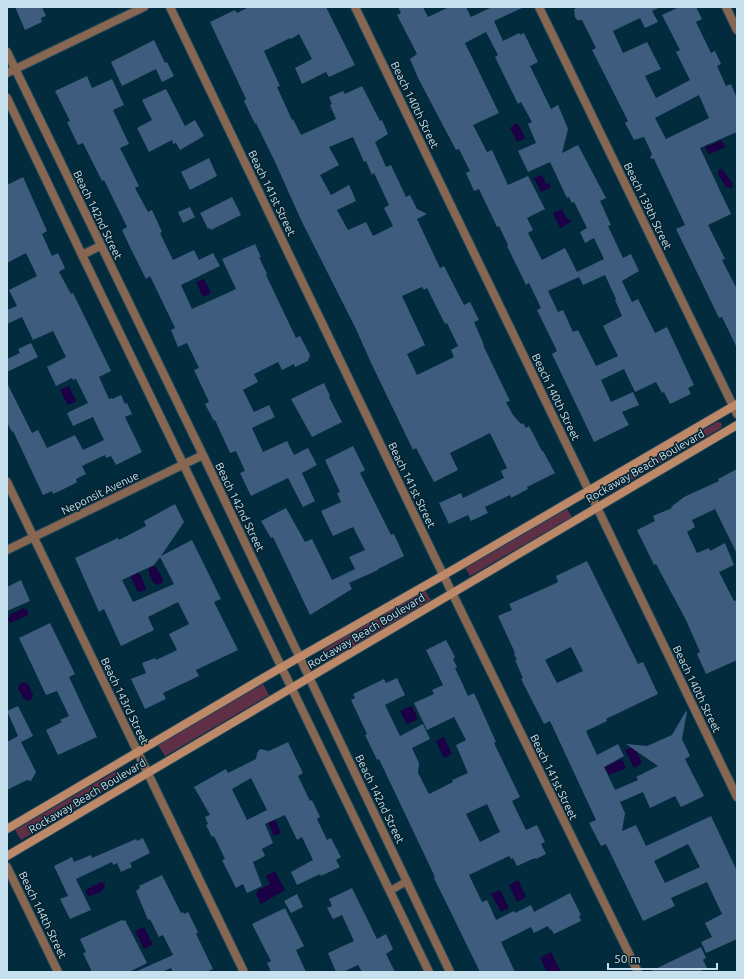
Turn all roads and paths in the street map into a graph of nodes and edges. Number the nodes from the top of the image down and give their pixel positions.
1 (144, 7) edge
2 (170, 7) edge
3 (355, 7) edge
4 (539, 7) edge
5 (726, 7) edge
6 (737, 30) edge
7 (7, 52) edge
8 (15, 69) junction
9 (7, 73) edge
10 (7, 98) edge
11 (100, 246) junction
12 (82, 254) junction
13 (735, 405) edge
14 (737, 414) edge
15 (737, 425) edge
16 (203, 455) junction
17 (184, 464) junction
18 (7, 482) edge
19 (589, 491) junction
20 (596, 508) junction
21 (34, 537) junction
22 (7, 550) edge
23 (443, 575) junction
24 (452, 593) junction
25 (300, 657) junction
26 (282, 667) junction
27 (309, 677) junction
28 (292, 688) junction
29 (137, 752) junction
30 (148, 772) junction
31 (737, 797) edge
32 (7, 829) edge
33 (7, 856) edge
34 (7, 867) edge
35 (407, 881) junction
36 (390, 891) junction
37 (58, 972) edge
38 (244, 972) edge
39 (429, 972) edge
40 (450, 972) edge
41 (638, 972) edge

1 - 8 street
2 - 23 street, Beach 141st Street
3 - 19 street, Beach 140th Street
4 - 13 street, Beach 139th Street
5 - 6 street
7 - 8 street, Beach 142nd Street
8 - 9 street
8 - 11 street, Beach 142nd Street
10 - 12 street
11 - 12 street
11 - 16 street, Beach 142nd Street
12 - 17 street
13 - 14 street, Beach 139th Street
13 - 19 street, Rockaway Beach Boulevard
15 - 20 street, Rockaway Beach Boulevard
16 - 17 street, Neponsit Avenue
16 - 25 street, Beach 142nd Street
17 - 21 street, Neponsit Avenue
17 - 26 street
18 - 21 street, Beach 143rd Street
19 - 20 street, Beach 140th Street
19 - 23 street, Rockaway Beach Boulevard
20 - 24 street, Rockaway Beach Boulevard
20 - 31 street, Beach 140th Street
21 - 22 street, Neponsit Avenue
21 - 29 street, Beach 143rd Street
23 - 24 street, Beach 141st Street
23 - 25 street, Rockaway Beach Boulevard
24 - 27 street, Rockaway Beach Boulevard
24 - 41 street, Beach 141st Street
25 - 26 street, Rockaway Beach Boulevard
25 - 27 street, Beach 142nd Street
26 - 28 street
26 - 29 street, Rockaway Beach Boulevard
27 - 28 street, Rockaway Beach Boulevard
27 - 35 street, Beach 142nd Street
28 - 30 street, Rockaway Beach Boulevard
28 - 36 street
29 - 30 street, Beach 143rd Street
29 - 32 street, Rockaway Beach Boulevard
30 - 33 street, Rockaway Beach Boulevard
30 - 38 street, Beach 143rd Street
34 - 37 street, Beach 144th Street
35 - 36 lane
35 - 40 street, Beach 142nd Street
36 - 39 street

